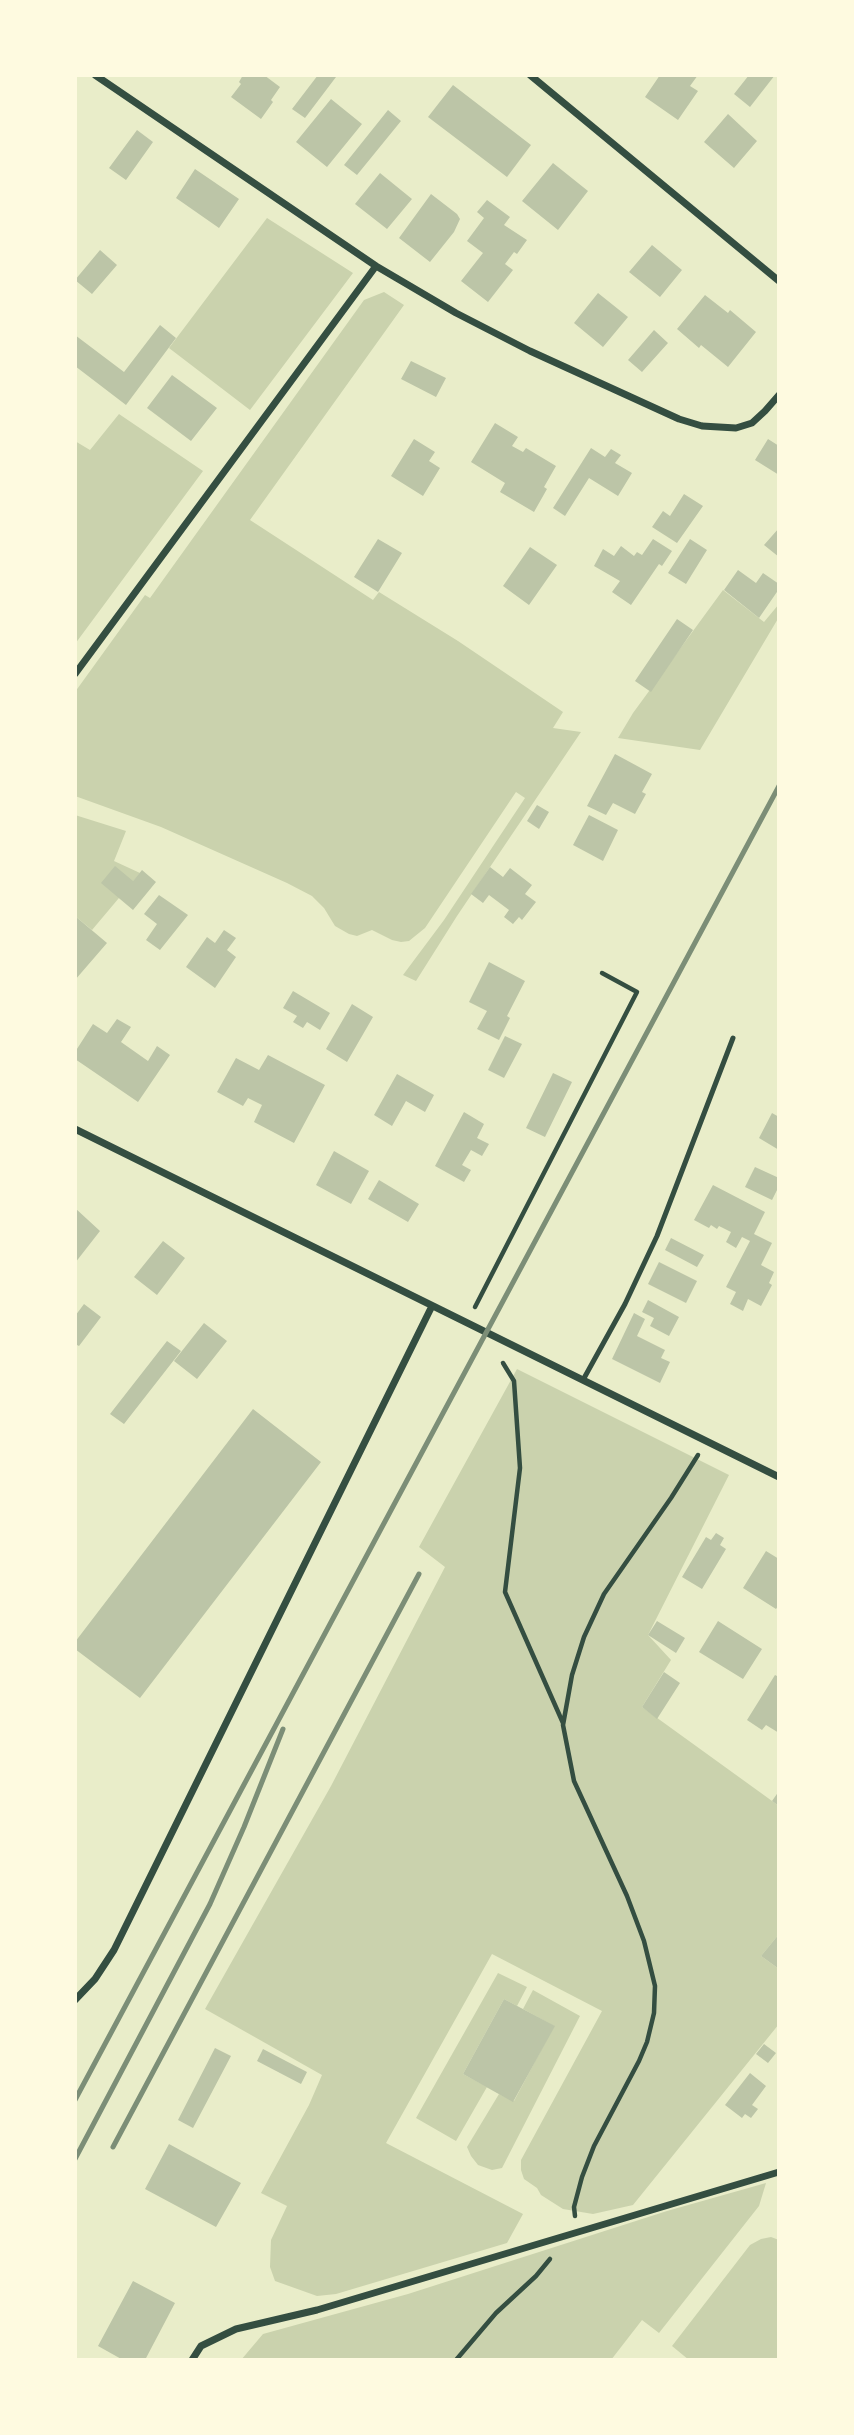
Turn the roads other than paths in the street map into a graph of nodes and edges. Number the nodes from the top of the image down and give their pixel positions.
1 (95, 75) edge
2 (530, 75) edge
3 (376, 266) junction
4 (779, 281) edge
5 (779, 394) edge
6 (75, 674) edge
7 (733, 1038) dead end
8 (75, 1129) edge
9 (432, 1306) junction
10 (583, 1380) junction
11 (779, 1477) edge
12 (75, 2000) edge
13 (779, 2172) edge
14 (192, 2360) edge

1 - 3 street
2 - 4 street
3 - 5 street
3 - 6 street
7 - 10 lane
8 - 9 street
9 - 10 street
9 - 12 street
10 - 11 street
13 - 14 street

